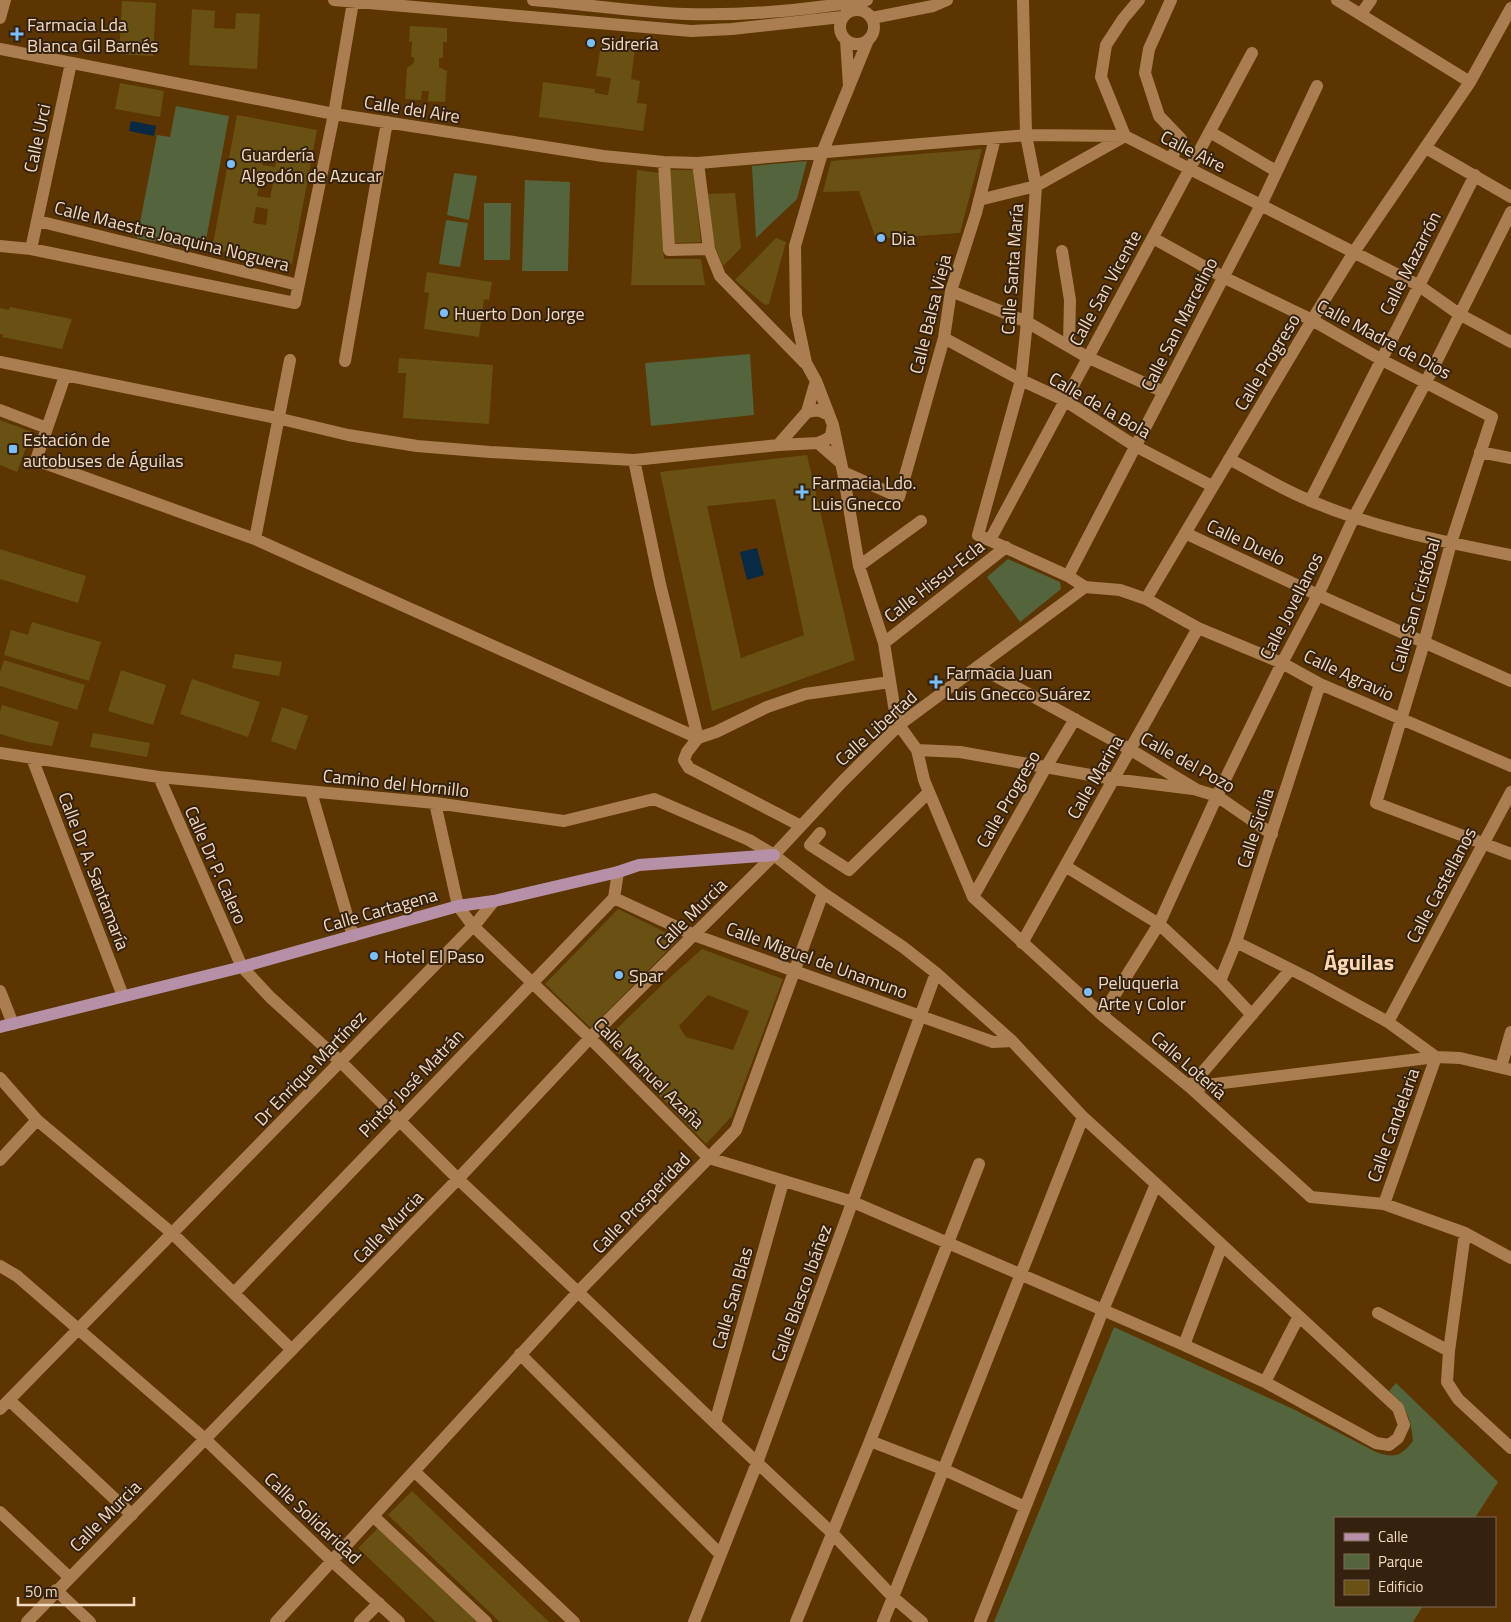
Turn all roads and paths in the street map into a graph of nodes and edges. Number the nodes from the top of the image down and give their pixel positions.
1 (5, 0) edge
2 (334, 0) edge
3 (533, 0) edge
4 (867, 0) edge
5 (947, 0) edge
6 (1023, 0) edge
7 (1139, 0) edge
8 (1171, 0) edge
9 (1337, 0) edge
10 (1371, 0) edge
11 (353, 2) junction
12 (1511, 8) edge
13 (1362, 14) junction
14 (0, 18) edge
15 (842, 18) junction
16 (872, 18) junction
17 (846, 40) junction
18 (868, 40) junction
19 (0, 49) edge
20 (1252, 53) dead end
21 (71, 63) junction
22 (1470, 82) junction
23 (1317, 86) dead end
24 (849, 88) junction
25 (334, 114) junction
26 (387, 122) junction
27 (1210, 132) junction
28 (1026, 134) junction
29 (1126, 136) junction
30 (995, 138) junction
31 (1426, 148) junction
32 (822, 153) junction
33 (1171, 159) junction
34 (664, 162) junction
35 (698, 163) junction
36 (1189, 170) junction
37 (1276, 171) junction
38 (1475, 175) junction
39 (1036, 186) junction
40 (1511, 196) edge
41 (979, 200) junction
42 (1261, 205) junction
43 (1511, 212) edge
44 (38, 221) junction
45 (1153, 238) junction
46 (0, 246) edge
47 (30, 248) junction
48 (709, 249) junction
49 (1062, 251) dead end
50 (1354, 252) junction
51 (1223, 277) junction
52 (298, 285) junction
53 (1418, 285) junction
54 (951, 291) junction
55 (1459, 314) junction
56 (1312, 320) junction
57 (1027, 322) junction
58 (944, 338) junction
59 (1511, 342) edge
60 (1069, 345) junction
61 (1087, 357) junction
62 (290, 360) dead end
63 (1382, 360) junction
64 (345, 361) dead end
65 (0, 362) edge
66 (806, 363) junction
67 (65, 376) junction
68 (1021, 380) junction
69 (816, 381) junction
70 (1426, 382) junction
71 (1164, 392) junction
72 (1064, 400) junction
73 (0, 410) edge
74 (804, 417) junction
75 (1492, 417) joint
76 (277, 418) junction
77 (831, 420) junction
78 (47, 428) junction
79 (815, 443) junction
80 (778, 445) junction
81 (1135, 446) junction
82 (1480, 452) junction
83 (1511, 458) edge
84 (1229, 459) junction
85 (634, 460) junction
86 (842, 468) junction
87 (1212, 486) junction
88 (1310, 501) junction
89 (1354, 517) junction
90 (921, 521) dead end
91 (1185, 533) junction
92 (255, 539) junction
93 (990, 540) junction
94 (1450, 543) junction
95 (1006, 547) junction
96 (1511, 556) edge
97 (859, 566) junction
98 (1068, 576) junction
99 (1084, 587) junction
100 (1318, 595) junction
101 (1146, 599) junction
102 (1198, 628) junction
103 (884, 643) junction
104 (1424, 643) junction
105 (1282, 663) junction
106 (979, 667) junction
107 (1511, 681) edge
108 (890, 682) junction
109 (1320, 684) junction
110 (1400, 718) junction
111 (1075, 719) junction
112 (900, 725) junction
113 (698, 738) junction
114 (917, 750) junction
115 (1130, 750) junction
116 (0, 753) edge
117 (32, 758) junction
118 (1046, 766) junction
119 (1511, 766) edge
120 (159, 777) junction
121 (1113, 779) junction
122 (1198, 790) junction
123 (311, 792) junction
124 (929, 792) junction
125 (1511, 792) edge
126 (1217, 796) junction
127 (435, 803) junction
128 (801, 826) junction
129 (820, 832) dead end
130 (1272, 834) junction
131 (1482, 845) junction
132 (1511, 854) edge
133 (774, 856) junction
134 (1065, 866) junction
135 (618, 872) junction
136 (823, 893) junction
137 (973, 897) junction
138 (614, 898) junction
139 (494, 901) junction
140 (458, 906) junction
141 (1159, 924) junction
142 (473, 926) junction
143 (694, 935) junction
144 (353, 936) junction
145 (1236, 942) junction
146 (1022, 943) junction
147 (242, 967) junction
148 (1290, 970) junction
149 (794, 971) junction
150 (936, 973) junction
151 (1220, 981) junction
152 (533, 983) junction
153 (0, 991) edge
154 (124, 996) junction
155 (920, 1015) junction
156 (1102, 1015) junction
157 (1252, 1015) junction
158 (1388, 1022) junction
159 (13, 1024) junction
160 (0, 1027) edge
161 (1511, 1032) edge
162 (590, 1038) junction
163 (1012, 1041) junction
164 (1436, 1058) junction
165 (341, 1062) junction
166 (1506, 1068) edge
167 (0, 1078) edge
168 (1190, 1087) junction
169 (1083, 1117) junction
170 (400, 1119) junction
171 (37, 1120) junction
172 (709, 1158) junction
173 (0, 1160) edge
174 (979, 1164) dead end
175 (458, 1179) junction
176 (783, 1182) junction
177 (1156, 1184) junction
178 (853, 1202) junction
179 (1384, 1204) junction
180 (1465, 1233) junction
181 (173, 1234) junction
182 (947, 1243) junction
183 (1222, 1245) junction
184 (1511, 1258) edge
185 (0, 1266) edge
186 (1021, 1275) junction
187 (578, 1292) junction
188 (234, 1293) junction
189 (1103, 1310) junction
190 (1378, 1313) dead end
191 (1299, 1316) junction
192 (77, 1329) junction
193 (1184, 1345) junction
194 (292, 1350) junction
195 (1449, 1351) junction
196 (520, 1354) junction
197 (1265, 1382) junction
198 (5, 1405) edge
199 (715, 1423) junction
200 (205, 1439) junction
201 (870, 1441) junction
202 (1511, 1448) edge
203 (757, 1463) junction
204 (944, 1470) junction
205 (414, 1471) junction
206 (1025, 1507) junction
207 (0, 1512) edge
208 (132, 1515) junction
209 (373, 1516) junction
210 (832, 1533) junction
211 (720, 1554) junction
212 (332, 1561) junction
213 (69, 1578) junction
214 (56, 1590) junction
215 (893, 1597) junction
216 (379, 1603) junction
217 (27, 1622) edge
218 (90, 1622) edge
219 (276, 1622) edge
220 (360, 1622) edge
221 (399, 1622) edge
222 (486, 1622) edge
223 (574, 1622) edge
224 (694, 1622) edge
225 (796, 1622) edge
226 (883, 1622) edge
227 (922, 1622) edge
228 (980, 1622) edge

1 - 14 street
2 - 11 street
3 - 4 street
5 - 16 street
6 - 28 street, Calle Santa María
7 - 29 street
8 - 33 street
9 - 13 street
10 - 13 street
11 - 15 street
11 - 25 street
12 - 22 street, Calle Progreso
13 - 22 street
15 - 16 street
15 - 17 street
16 - 18 street
17 - 18 street
17 - 24 street
18 - 24 street
19 - 21 street, Calle del Aire
20 - 27 street, Calle San Vicente
21 - 25 street, Calle del Aire
21 - 44 street, Calle Urci
22 - 31 street, Calle Progreso
23 - 37 street, Calle San Marcelino
24 - 32 street
25 - 26 street, Calle del Aire
25 - 52 street
26 - 34 street, Calle del Aire
26 - 64 street
27 - 36 street, Calle San Vicente
27 - 37 street
28 - 29 street, Calle Aire
28 - 30 street, Calle Aire
28 - 39 street, Calle Santa María
29 - 33 street, Calle Aire
29 - 39 street
30 - 32 street, Calle Aire
30 - 41 street, Calle Balsa Vieja
31 - 38 street
31 - 50 street, Calle Progreso
32 - 35 street, Calle del Aire
32 - 66 street
33 - 36 street, Calle Aire
34 - 35 street, Calle del Aire
34 - 48 street
35 - 48 street
36 - 42 street, Calle Aire
36 - 45 street, Calle San Vicente
37 - 42 street, Calle San Marcelino
38 - 40 street
38 - 53 street, Calle Mazarrón
39 - 41 street
39 - 57 street, Calle Santa María
41 - 54 street, Calle Balsa Vieja
42 - 50 street, Calle Aire
42 - 51 street, Calle San Marcelino
43 - 55 street, Calle Jovellanos
44 - 47 street, Calle Urci
44 - 52 street, Calle Maestra Joaquina Noguera
45 - 51 street, Calle Madre de Dios
45 - 61 street, Calle San Vicente
46 - 47 street
47 - 52 street
48 - 66 street
49 - 60 street
50 - 53 street, Calle Aire
50 - 56 street, Calle Progreso
51 - 56 street, Calle Madre de Dios
51 - 71 street, Calle San Marcelino
53 - 55 street, Calle Aire
53 - 63 street, Calle Mazarrón
54 - 57 street
54 - 58 street, Calle Balsa Vieja
55 - 59 street, Calle Aire
55 - 70 street, Calle Jovellanos
56 - 63 street, Calle Madre de Dios
56 - 84 street, Calle Progreso
57 - 60 street
57 - 68 street, Calle Santa María
58 - 68 street, Calle de la Bola
58 - 86 street, Calle Balsa Vieja
60 - 61 street
61 - 71 street
61 - 72 street, Calle San Vicente
62 - 76 street
63 - 70 street, Calle Madre de Dios
63 - 88 street, Calle Mazarrón
65 - 67 street
66 - 69 street
67 - 76 street
67 - 78 street
68 - 72 street, Calle de la Bola
68 - 93 street, Calle Santa María
69 - 74 street
69 - 77 street
70 - 75 street, Calle Madre de Dios
70 - 89 street, Calle Jovellanos
71 - 81 street, Calle San Marcelino
72 - 81 street, Calle de la Bola
72 - 93 street, Calle San Vicente
73 - 78 street
74 - 77 street
74 - 79 street
74 - 80 street
75 - 82 street, Calle San Cristóbal
76 - 85 street
76 - 92 street
77 - 79 street
77 - 86 street
78 - 92 street
79 - 80 street
79 - 86 street
80 - 85 street
81 - 87 street, Calle de la Bola
81 - 98 street, Calle San Marcelino
82 - 83 street
82 - 94 street, Calle San Cristóbal
84 - 87 street, Calle Progreso
84 - 88 street
85 - 113 street
86 - 97 street
87 - 91 street, Calle Progreso
88 - 89 street
89 - 94 street
89 - 100 street, Calle Jovellanos
90 - 97 street
91 - 100 street, Calle Duelo
91 - 101 street, Calle Progreso
92 - 113 street
93 - 95 street
94 - 96 street
94 - 104 street, Calle San Cristóbal
95 - 98 street
95 - 103 street, Calle Hissu-Ecla
97 - 103 street
98 - 99 street
99 - 101 street, Calle Agravio
99 - 106 street, Calle Libertad
100 - 104 street, Calle Duelo
100 - 105 street, Calle Jovellanos
101 - 102 street, Calle Agravio
102 - 105 street, Calle Agravio
102 - 115 street, Calle Marina
103 - 108 street
104 - 107 street, Calle Duelo
104 - 110 street, Calle San Cristóbal
105 - 109 street, Calle Agravio
105 - 126 street, Calle Jovellanos
106 - 111 street, Calle del Pozo
106 - 112 street, Calle Libertad
108 - 112 street
108 - 113 street
109 - 110 street, Calle Agravio
109 - 130 street, Calle Sicilia
110 - 119 street, Calle Agravio
110 - 131 street, Calle San Cristóbal
111 - 115 street, Calle del Pozo
111 - 118 street, Calle Progreso
112 - 114 street
112 - 128 street, Calle Libertad
113 - 128 street
114 - 118 street
114 - 124 street, Calle Lotería
115 - 121 street, Calle Marina
115 - 122 street, Calle del Pozo
116 - 117 street, Camino del Hornillo
117 - 120 street, Camino del Hornillo
117 - 154 street, Calle Dr A. Santamaría
118 - 121 street
118 - 137 street, Calle Progreso
120 - 123 street, Camino del Hornillo
120 - 147 street, Calle Dr P. Calero
121 - 122 street
121 - 134 street, Calle Marina
122 - 126 street, Calle del Pozo
123 - 127 street, Camino del Hornillo
123 - 144 street
124 - 129 street
124 - 137 street, Calle Lotería
125 - 131 street, Calle Castellanos
126 - 130 street, Calle del Pozo
126 - 141 street, Calle Jovellanos
127 - 133 street, Camino del Hornillo
127 - 140 street
128 - 133 street, Calle Libertad
130 - 145 street, Calle Sicilia
131 - 132 street
131 - 158 street, Calle Castellanos
133 - 135 main road, Calle Cartagena
133 - 136 street, Camino del Hornillo
133 - 143 street, Calle Murcia
134 - 141 street
134 - 146 street, Calle Marina
135 - 138 street
135 - 139 main road, Calle Cartagena
136 - 149 street, Calle Prosperidad
136 - 150 street, Camino del Hornillo
137 - 146 street, Calle Lotería
138 - 143 street, Calle Miguel de Unamuno
138 - 152 street, Pintor José Matrán
139 - 140 main road, Calle Cartagena
139 - 142 street, Dr Enrique Martínez
140 - 142 street, Calle Manuel Azaña
140 - 144 main road, Calle Cartagena
141 - 151 street
141 - 156 street, Calle Jovellanos
142 - 152 street, Calle Manuel Azaña
142 - 165 street, Dr Enrique Martínez
143 - 149 street, Calle Miguel de Unamuno
143 - 162 street, Calle Murcia
144 - 147 main road, Calle Cartagena
145 - 148 street, Calle Candelaria
145 - 151 street, Calle Sicilia
146 - 156 street, Calle Lotería
147 - 154 main road, Calle Cartagena
147 - 165 street, Calle Dr P. Calero
148 - 157 street
148 - 158 street, Calle Candelaria
149 - 155 street, Calle Miguel de Unamuno
149 - 172 street, Calle Prosperidad
150 - 155 street, Calle Blasco Ibáñez
150 - 163 street, Camino del Hornillo
151 - 157 street
152 - 162 street, Calle Manuel Azaña
152 - 170 street, Pintor José Matrán
153 - 159 street
154 - 159 main road, Calle Cartagena
155 - 163 street, Calle Miguel de Unamuno
155 - 178 street, Calle Blasco Ibáñez
156 - 168 street, Calle Lotería
157 - 168 street
158 - 164 street, Calle Candelaria
159 - 160 main road, Calle Cartagena
161 - 166 street
162 - 172 street, Calle Manuel Azaña
162 - 175 street, Calle Murcia
163 - 169 street, Camino del Hornillo
164 - 166 street, Calle Candelaria
164 - 168 street
164 - 179 street, Calle Candelaria
165 - 170 street, Calle Dr P. Calero
165 - 181 street, Dr Enrique Martínez
167 - 171 street
168 - 179 street, Calle Lotería
169 - 177 street, Camino del Hornillo
169 - 186 street
170 - 175 street, Calle Dr P. Calero
170 - 188 street, Pintor José Matrán
171 - 173 street
171 - 181 street
172 - 176 street, Calle Manuel Azaña
172 - 187 street, Calle Prosperidad
174 - 182 street
175 - 187 street, Calle Dr P. Calero
175 - 194 street, Calle Murcia
176 - 178 street, Calle Manuel Azaña
176 - 199 street, Calle San Blas
177 - 183 street, Camino del Hornillo
177 - 189 street
178 - 182 street, Calle Manuel Azaña
178 - 203 street, Calle Blasco Ibáñez
179 - 180 street, Calle Lotería
180 - 184 street, Calle Lotería
180 - 195 street
181 - 188 street
181 - 192 street, Dr Enrique Martínez
182 - 186 street, Calle Manuel Azaña
182 - 201 street
183 - 191 street, Camino del Hornillo
183 - 193 street
185 - 192 street, Calle Solidaridad
186 - 189 street, Calle Manuel Azaña
186 - 204 street
187 - 196 street, Calle Prosperidad
187 - 199 street, Calle Dr P. Calero
188 - 194 street
189 - 193 street, Calle Manuel Azaña
189 - 206 street
190 - 195 street
191 - 197 street
191 - 197 street, Calle Manuel Azaña
192 - 198 street, Dr Enrique Martínez
192 - 200 street, Calle Solidaridad
193 - 197 street, Calle Manuel Azaña
194 - 200 street, Calle Murcia
195 - 202 street
196 - 205 street, Calle Prosperidad
196 - 211 street
198 - 208 street
199 - 203 street, Calle Dr P. Calero
200 - 208 street, Calle Murcia
200 - 212 street, Calle Solidaridad
201 - 204 street
201 - 210 street
203 - 210 street, Calle Dr P. Calero
203 - 211 street, Calle Blasco Ibáñez
204 - 206 street
204 - 215 street
205 - 209 street, Calle Prosperidad
205 - 223 street
206 - 228 street
207 - 213 street
208 - 213 street, Calle Murcia
209 - 212 street, Calle Prosperidad
209 - 222 street
210 - 215 street, Calle Dr P. Calero
210 - 225 street
211 - 224 street, Calle Blasco Ibáñez
212 - 216 street, Calle Solidaridad
212 - 219 street
213 - 214 street, Calle Murcia
214 - 217 street, Calle Murcia
214 - 218 street
215 - 226 street
215 - 227 street, Calle Dr P. Calero
216 - 220 street
216 - 221 street, Calle Solidaridad

